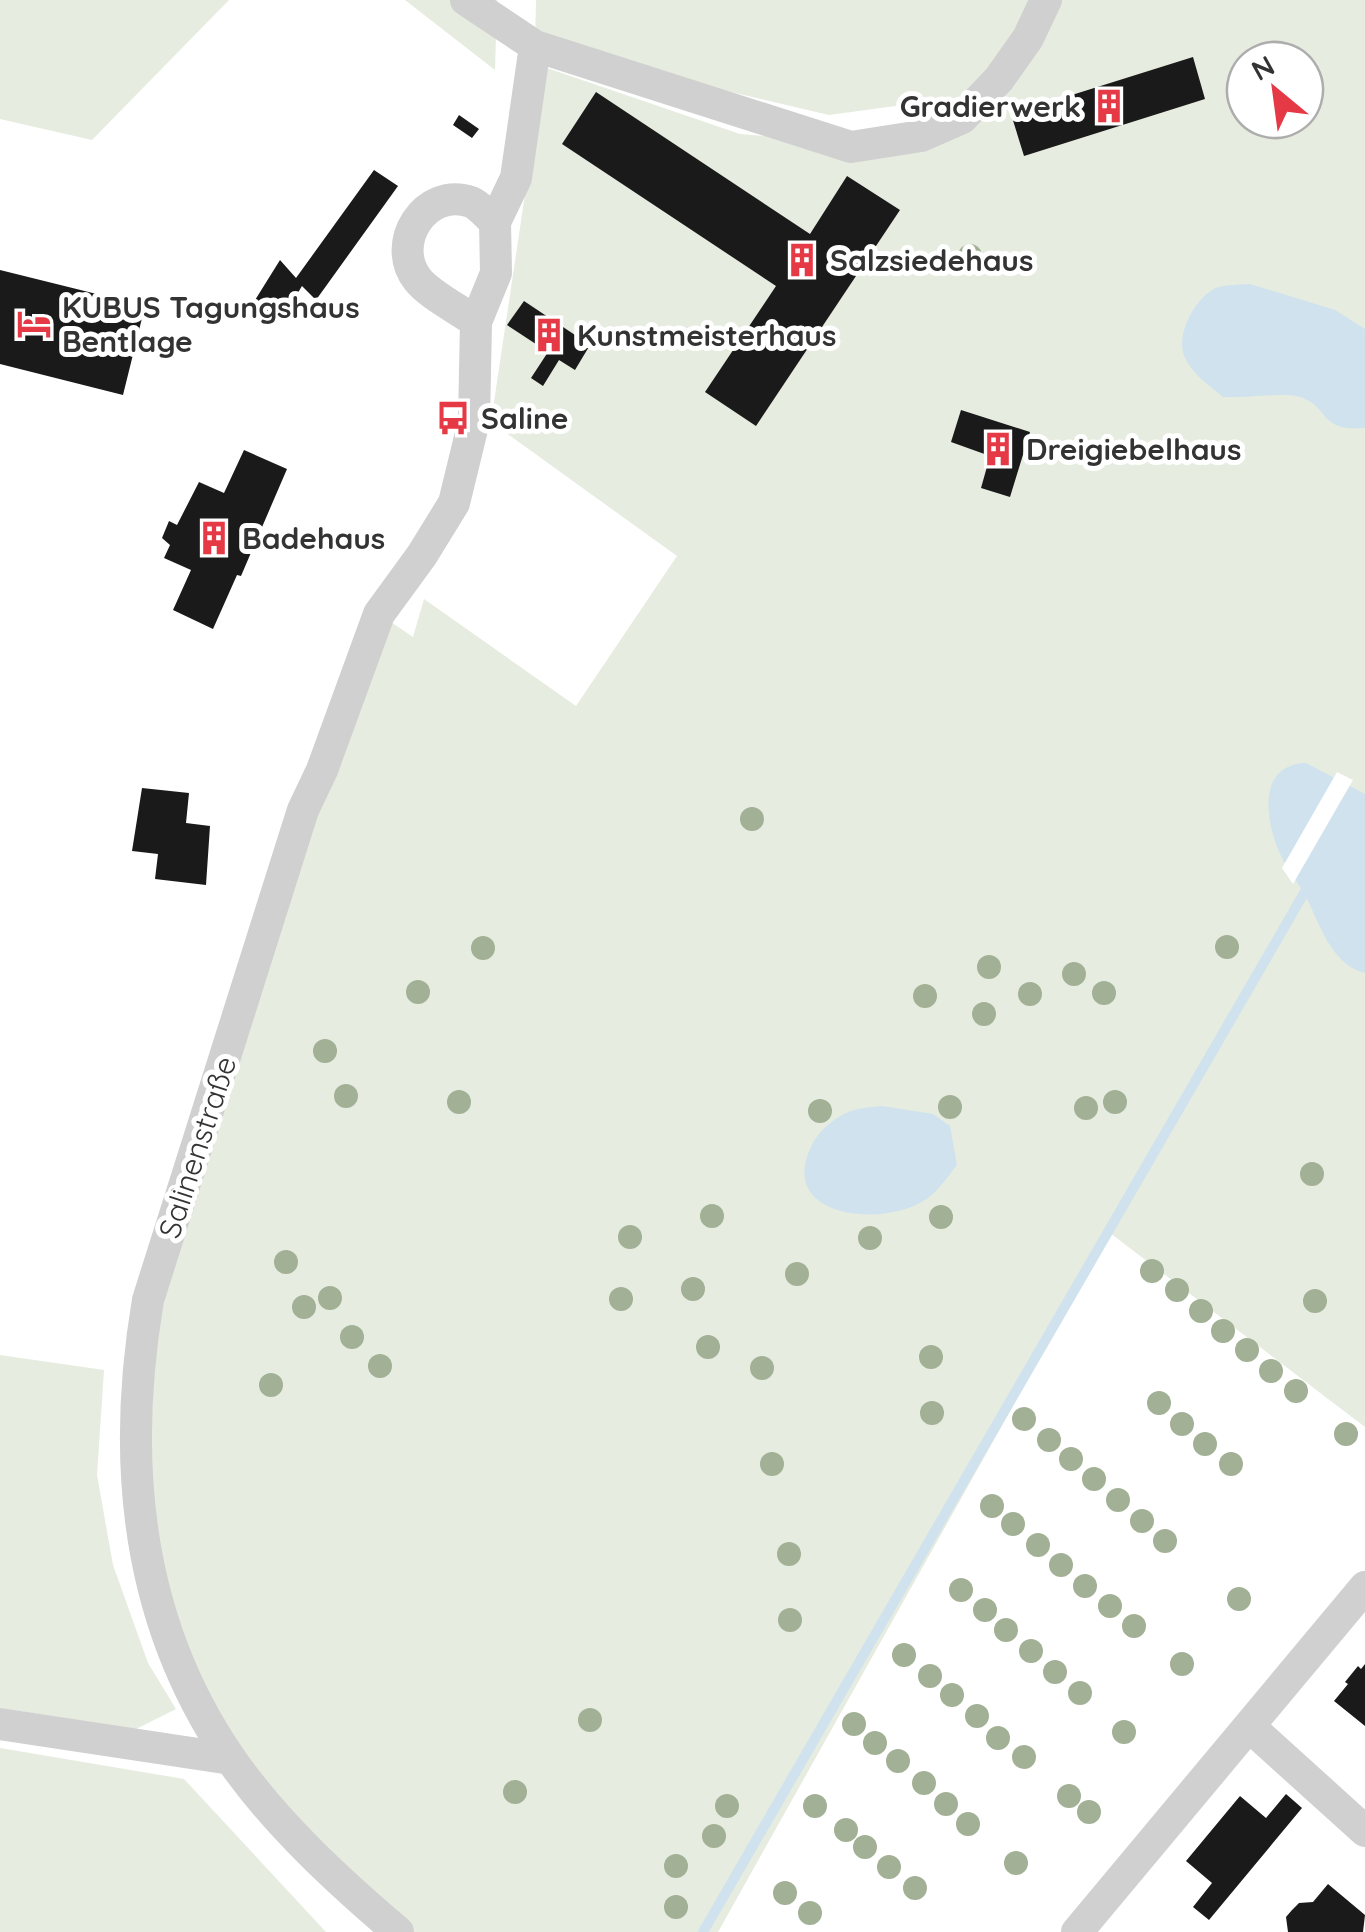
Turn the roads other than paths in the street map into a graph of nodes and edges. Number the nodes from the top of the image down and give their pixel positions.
1 (466, 0) edge
2 (1046, 0) edge
3 (535, 46) junction
4 (495, 222) junction
5 (476, 322) junction
6 (1365, 1587) edge
7 (0, 1724) edge
8 (1250, 1727) junction
9 (231, 1759) junction
10 (1365, 1831) edge
11 (398, 1932) edge
12 (1077, 1932) edge

1 - 3 street
2 - 3 street
3 - 4 street, Salinenstraße
4 - 5 street, Salinenstraße
4 - 5 street
5 - 9 street, Salinenstraße
6 - 8 street
7 - 9 street
8 - 10 street
8 - 12 street
9 - 11 street, Salinenstraße

